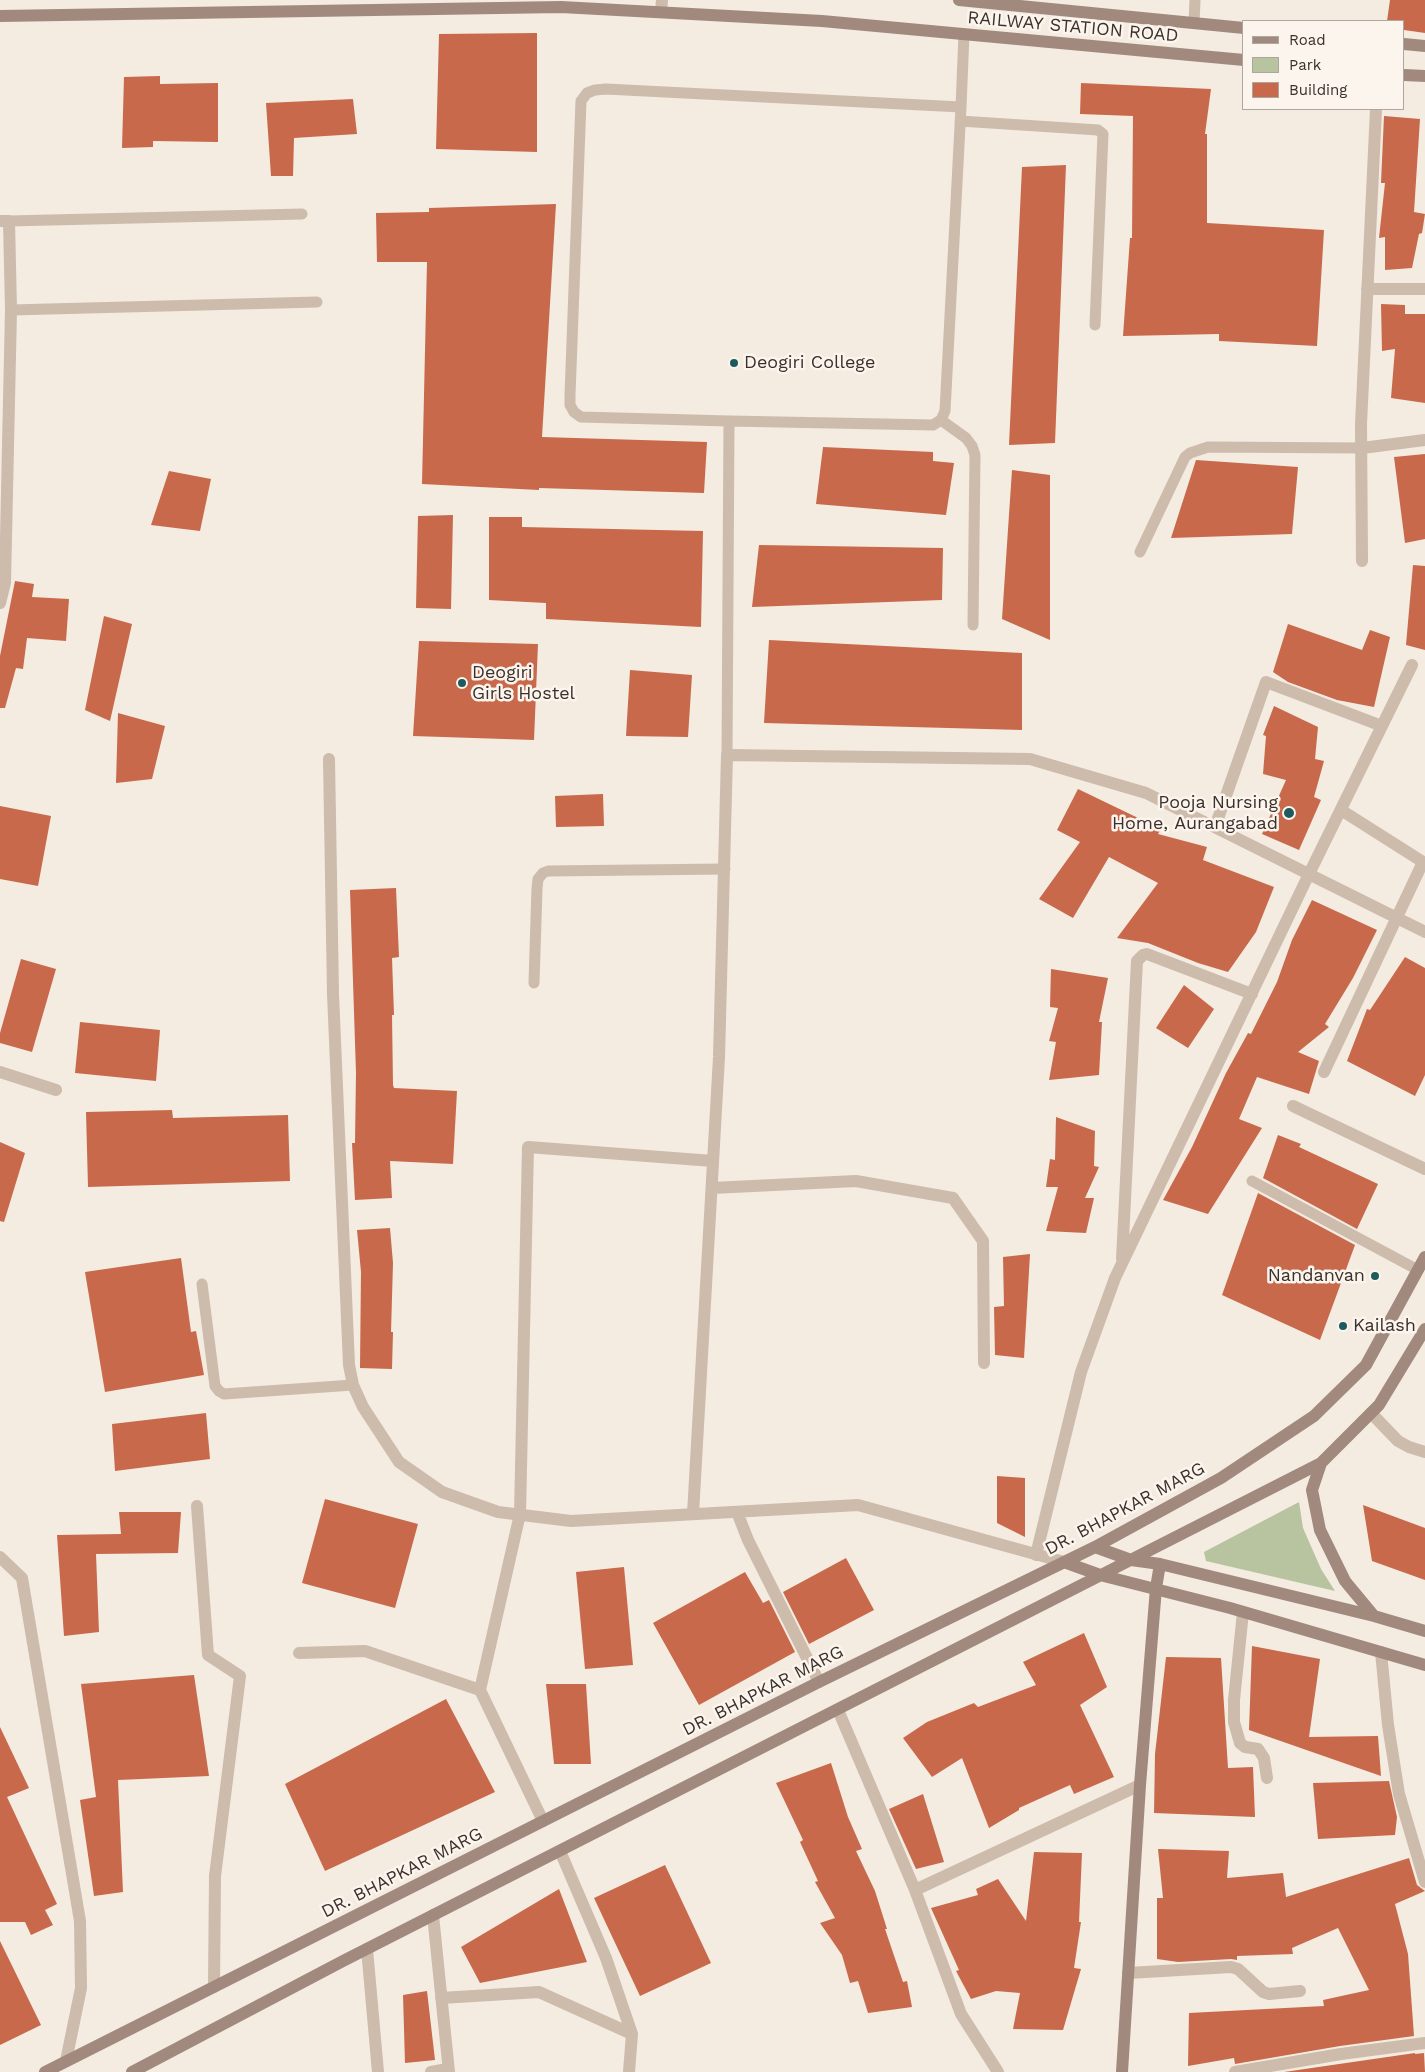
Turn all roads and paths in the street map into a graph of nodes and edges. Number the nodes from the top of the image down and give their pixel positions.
1 (959, 0) edge
2 (1195, 0) edge
3 (662, 6) edge
4 (0, 16) edge
5 (1194, 23) junction
6 (1242, 28) edge
7 (964, 34) junction
8 (1405, 44) edge
9 (1425, 46) edge
10 (1242, 60) edge
11 (1405, 74) edge
12 (1425, 76) edge
13 (961, 107) junction
14 (1376, 110) edge
15 (960, 121) junction
16 (302, 214) dead end
17 (4, 221) edge
18 (1367, 289) junction
19 (1425, 289) edge
20 (317, 302) dead end
21 (11, 310) junction
22 (1095, 325) dead end
23 (941, 420) junction
24 (729, 421) junction
25 (1425, 440) edge
26 (1362, 448) junction
27 (1140, 552) dead end
28 (1362, 561) dead end
29 (0, 603) edge
30 (973, 625) dead end
31 (1412, 665) dead end
32 (1382, 726) junction
33 (727, 755) junction
34 (329, 759) dead end
35 (1341, 810) junction
36 (1216, 828) junction
37 (725, 869) junction
38 (1309, 874) junction
39 (1398, 918) junction
40 (1425, 932) edge
41 (534, 983) dead end
42 (1252, 994) junction
43 (0, 1072) edge
44 (1324, 1072) dead end
45 (56, 1090) dead end
46 (1293, 1106) dead end
47 (713, 1161) junction
48 (1425, 1169) edge
49 (1252, 1181) dead end
50 (712, 1188) junction
51 (1425, 1256) edge
52 (1121, 1266) junction
53 (1418, 1270) junction
54 (202, 1284) dead end
55 (1425, 1329) edge
56 (984, 1363) dead end
57 (353, 1385) junction
58 (1372, 1413) junction
59 (1425, 1452) edge
60 (1321, 1462) junction
61 (197, 1506) dead end
62 (737, 1512) junction
63 (520, 1514) junction
64 (693, 1514) junction
65 (1095, 1547) junction
66 (1036, 1555) junction
67 (0, 1557) edge
68 (1131, 1560) junction
69 (1064, 1562) junction
70 (1160, 1564) junction
71 (1100, 1575) junction
72 (1156, 1588) junction
73 (1243, 1612) junction
74 (1374, 1616) junction
75 (1425, 1632) edge
76 (300, 1652) dead end
77 (1382, 1652) junction
78 (1425, 1665) edge
79 (819, 1682) junction
80 (480, 1690) junction
81 (838, 1710) junction
82 (1267, 1778) dead end
83 (1140, 1785) junction
84 (543, 1822) junction
85 (560, 1851) junction
86 (1425, 1882) edge
87 (915, 1890) junction
88 (433, 1915) junction
89 (368, 1949) junction
90 (1128, 1973) junction
91 (214, 1987) junction
92 (1300, 1991) dead end
93 (441, 1998) junction
94 (632, 2034) junction
95 (1425, 2043) edge
96 (66, 2061) junction
97 (449, 2070) edge
98 (45, 2072) edge
99 (132, 2072) edge
100 (378, 2072) edge
101 (431, 2072) edge
102 (629, 2072) edge
103 (998, 2072) edge
104 (1122, 2072) edge
105 (1235, 2072) edge

1 - 5 main road, RAILWAY STATION ROAD
2 - 5 lane
3 - 4 main road, RAILWAY STATION ROAD
3 - 7 main road, RAILWAY STATION ROAD
5 - 6 main road, RAILWAY STATION ROAD
7 - 10 main road, RAILWAY STATION ROAD
7 - 13 lane
8 - 9 main road
11 - 12 main road
13 - 15 lane
13 - 24 lane
14 - 18 street
15 - 22 lane
15 - 23 lane
16 - 17 lane
17 - 21 street
18 - 19 street
18 - 26 street
20 - 21 lane
21 - 29 street
23 - 24 lane
23 - 30 lane
24 - 33 lane
25 - 26 street
26 - 27 lane
26 - 28 street
31 - 32 street
32 - 35 street
32 - 36 street
33 - 36 street
33 - 37 street
34 - 57 street
35 - 38 street
35 - 39 street
36 - 38 street
37 - 41 lane
37 - 47 street
38 - 39 street
38 - 42 street
39 - 40 street
39 - 44 street
42 - 52 street
42 - 52 street
43 - 45 street
46 - 48 street
47 - 50 street
47 - 63 street
49 - 53 lane
50 - 56 street
50 - 64 street
51 - 53 main road, DR. BHAPKAR MARG
52 - 66 street
53 - 65 main road, DR. BHAPKAR MARG
54 - 57 lane
55 - 58 main road
57 - 63 street
58 - 59 street
58 - 60 main road
60 - 68 main road
60 - 74 main road
61 - 91 street
62 - 64 street
62 - 66 street
62 - 79 street
63 - 64 street
63 - 80 street
65 - 68 main road
65 - 69 main road, DR. BHAPKAR MARG
66 - 69 street
67 - 96 street
68 - 70 main road
68 - 71 main road
69 - 71 main road
69 - 79 main road, DR. BHAPKAR MARG
70 - 72 main road
70 - 74 main road
71 - 72 main road
71 - 81 main road
72 - 73 main road
72 - 83 main road
73 - 77 main road
73 - 82 street
74 - 75 main road
76 - 80 street
77 - 78 main road
77 - 86 street
79 - 84 main road, DR. BHAPKAR MARG
80 - 84 street
81 - 85 main road
81 - 87 street
83 - 87 street
83 - 90 main road
84 - 91 main road, DR. BHAPKAR MARG
85 - 88 main road
85 - 94 street
87 - 103 street
88 - 89 main road
88 - 93 street
89 - 99 main road
89 - 100 street
90 - 92 street
90 - 104 main road
91 - 96 main road, DR. BHAPKAR MARG
93 - 94 street
93 - 97 street
94 - 102 street
95 - 105 street
96 - 98 main road, DR. BHAPKAR MARG
97 - 101 street

